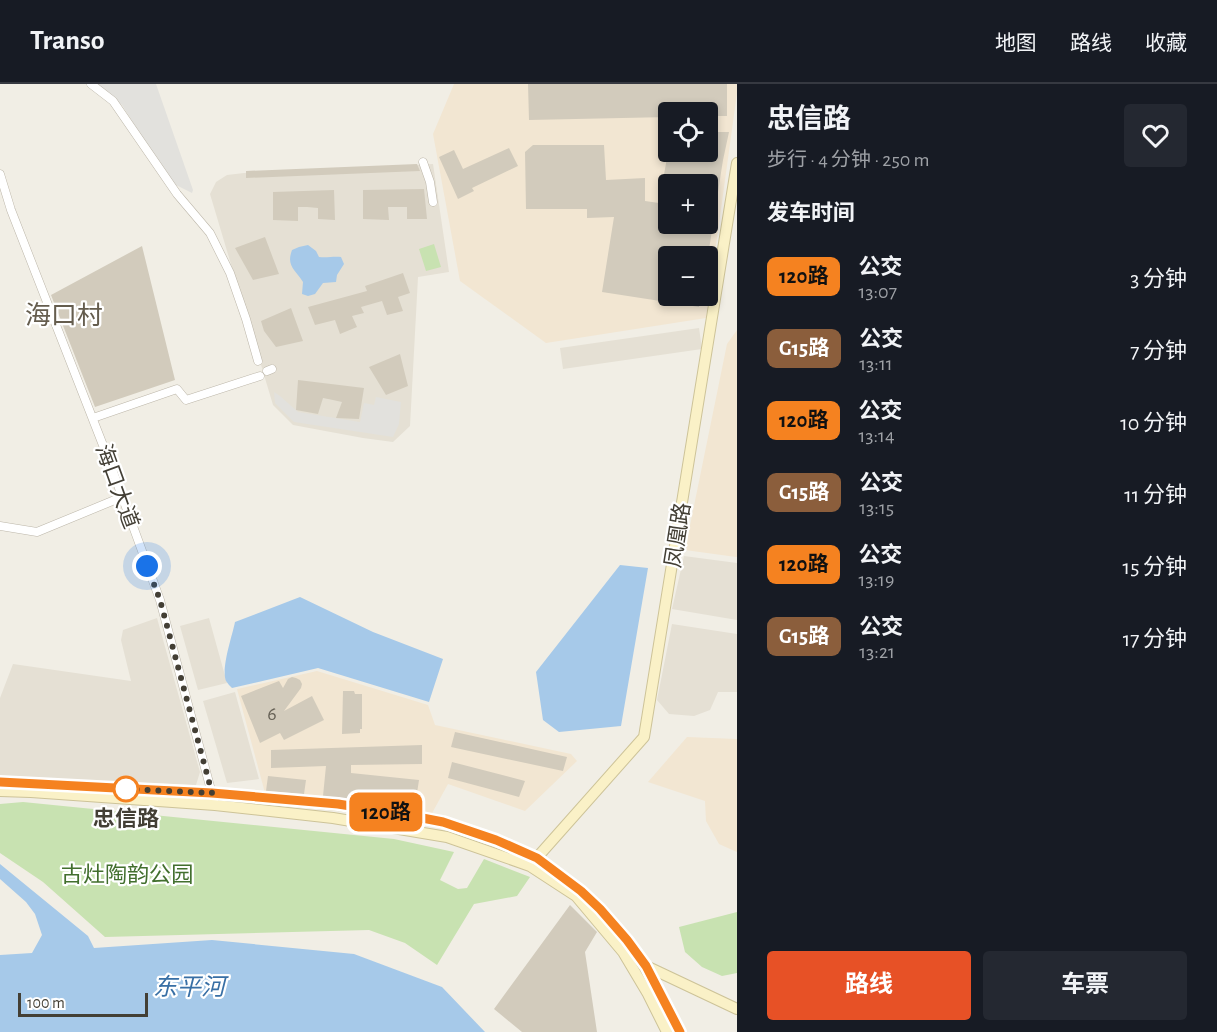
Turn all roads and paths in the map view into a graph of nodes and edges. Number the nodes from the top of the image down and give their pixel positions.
1 (91, 84) edge
2 (423, 162) dead end
3 (737, 163) edge
4 (0, 174) edge
5 (433, 202) dead end
6 (258, 361) dead end
7 (266, 372) dead end
8 (93, 418) junction
9 (122, 497) junction
10 (0, 526) edge
11 (0, 782) edge
12 (0, 791) edge
13 (212, 793) junction
14 (215, 805) junction
15 (534, 862) junction
16 (646, 966) junction
17 (737, 1009) edge
18 (667, 1032) edge
19 (680, 1032) edge

1 - 6 street
2 - 5 street
3 - 15 main road, 凤凰路
4 - 8 street, 海口大道
7 - 8 street
8 - 9 street, 海口大道
9 - 10 street
9 - 13 street, 海口大道
11 - 13 main road
12 - 14 main road
13 - 14 street, 海口大道
13 - 15 main road
14 - 15 main road
15 - 16 main road
15 - 18 main road
16 - 17 main road
16 - 19 main road

